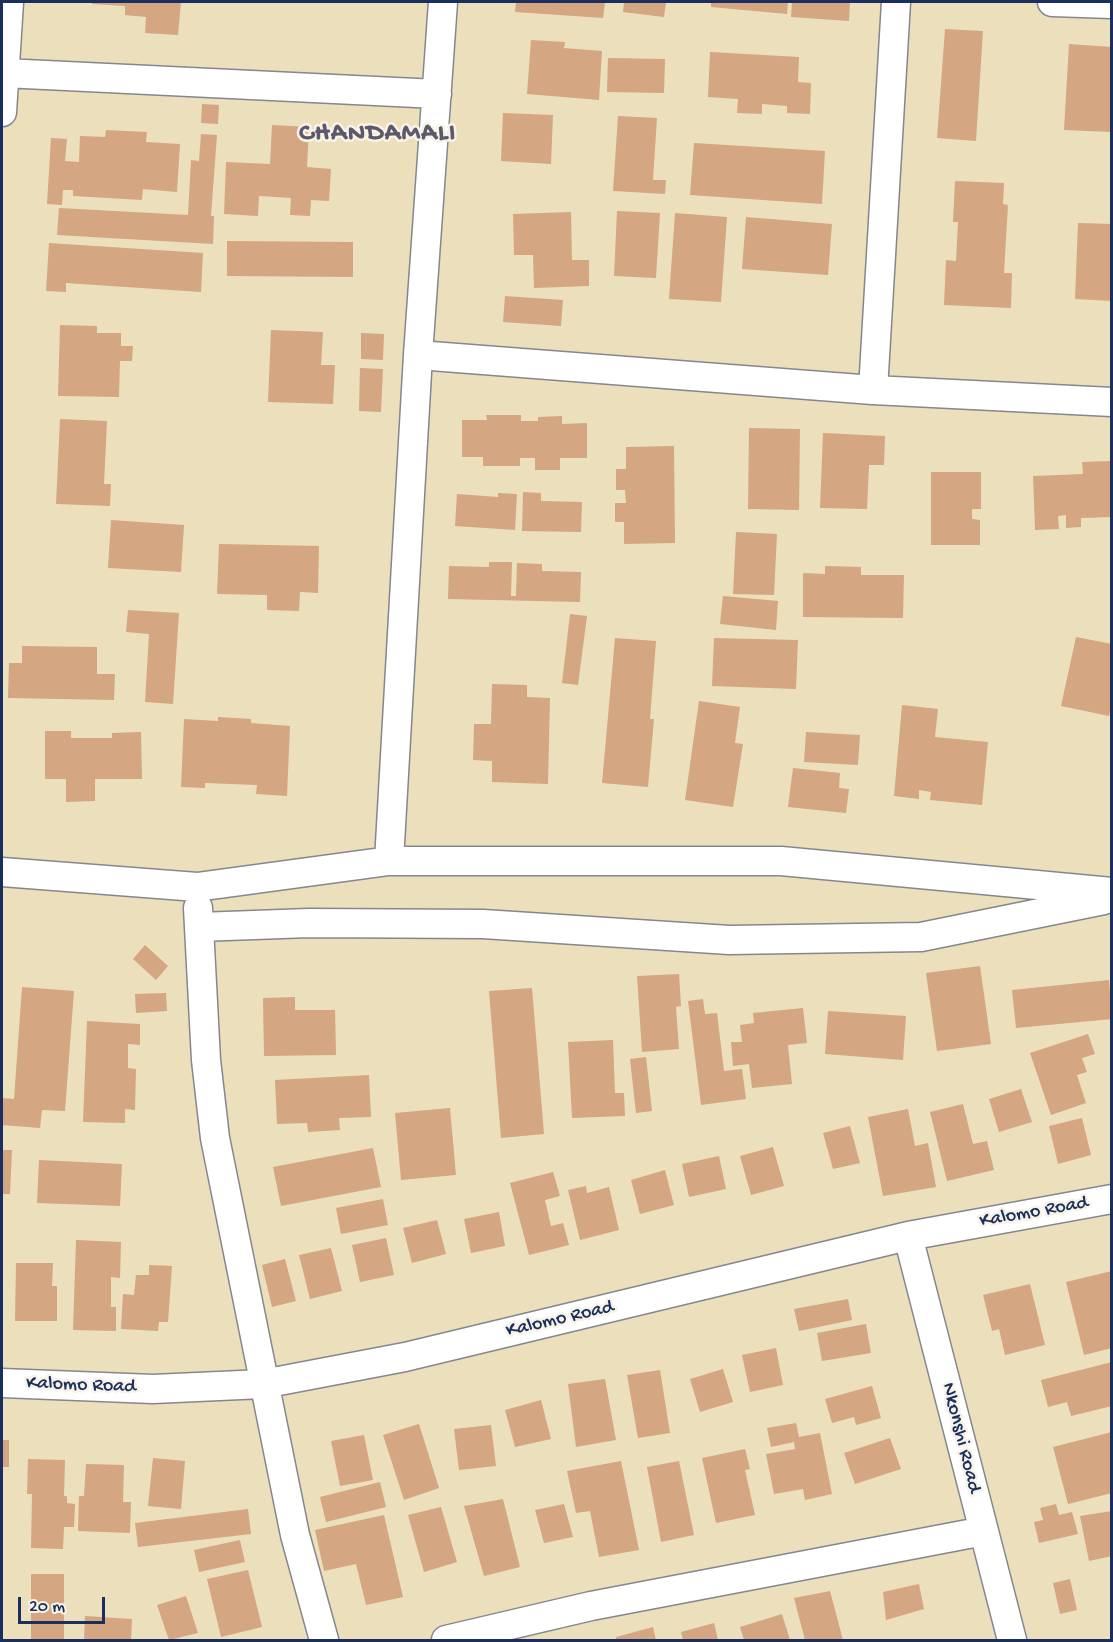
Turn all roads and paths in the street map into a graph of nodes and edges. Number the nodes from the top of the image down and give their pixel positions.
1 (9, 2) edge
2 (443, 2) edge
3 (896, 2) edge
4 (1052, 2) edge
5 (1112, 4) edge
6 (4, 73) junction
7 (437, 94) junction
8 (2, 112) edge
9 (418, 356) junction
10 (873, 390) junction
11 (1112, 402) edge
12 (389, 861) junction
13 (2, 872) edge
14 (197, 887) junction
15 (1112, 892) edge
16 (1112, 899) edge
17 (199, 927) junction
18 (1112, 1199) edge
19 (908, 1236) junction
20 (2, 1383) edge
21 (263, 1384) junction
22 (984, 1531) junction
23 (324, 1641) edge
24 (446, 1641) edge
25 (1012, 1641) edge

1 - 6 street
2 - 7 street
3 - 10 street
4 - 5 street
6 - 7 street
6 - 8 street
7 - 9 street
9 - 10 street
9 - 12 street
10 - 11 street
12 - 14 street
12 - 15 street
13 - 14 street
14 - 17 street
16 - 17 street
17 - 21 street
18 - 19 street, Kalomo Road
19 - 21 street, Kalomo Road
19 - 22 street, Nkonshi Road
20 - 21 street, Kalomo Road
21 - 23 street
22 - 24 street
22 - 25 street, Nkonshi Road

